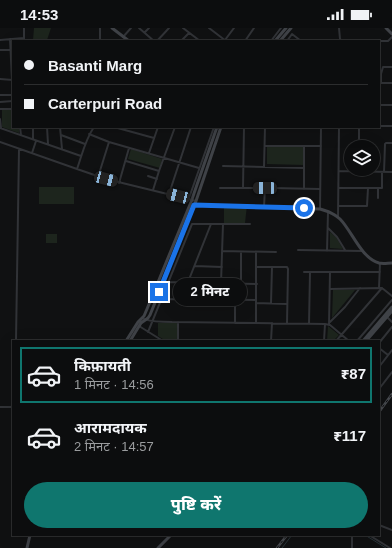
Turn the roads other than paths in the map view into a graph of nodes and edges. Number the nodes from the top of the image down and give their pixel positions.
1 (24, 28) edge
2 (100, 28) edge
3 (112, 28) edge
4 (131, 28) edge
5 (139, 28) edge
6 (149, 28) edge
7 (170, 28) edge
8 (183, 28) edge
9 (209, 28) edge
10 (234, 28) edge
11 (254, 28) edge
12 (281, 28) edge
13 (286, 28) edge
14 (291, 28) edge
15 (339, 28) edge
16 (386, 28) edge
17 (145, 32) junction
18 (189, 33) junction
19 (392, 34) edge
20 (123, 36) junction
21 (392, 37) edge
22 (24, 38) joint
23 (10, 39) junction
24 (0, 40) edge
25 (101, 40) edge
26 (127, 40) edge
27 (155, 40) edge
28 (157, 40) edge
29 (182, 40) edge
30 (199, 40) edge
31 (224, 40) edge
32 (226, 40) edge
33 (246, 40) edge
34 (272, 40) edge
35 (276, 40) edge
36 (281, 40) edge
37 (288, 40) edge
38 (299, 40) edge
39 (341, 40) edge
40 (380, 41) edge
41 (0, 50) edge
42 (11, 50) junction
43 (12, 65) edge
44 (392, 67) edge
45 (380, 74) edge
46 (0, 80) edge
47 (12, 80) edge
48 (392, 83) edge
49 (0, 95) edge
50 (12, 95) edge
51 (12, 101) edge
52 (0, 102) edge
53 (380, 105) edge
54 (392, 105) edge
55 (0, 109) edge
56 (12, 109) edge
57 (0, 119) edge
58 (380, 126) edge
59 (392, 126) edge
60 (0, 128) edge
61 (20, 128) edge
62 (33, 128) edge
63 (47, 128) edge
64 (60, 128) edge
65 (93, 128) edge
66 (118, 128) edge
67 (158, 128) edge
68 (175, 128) edge
69 (191, 128) edge
70 (216, 128) edge
71 (216, 128) edge
72 (221, 128) edge
73 (244, 128) edge
74 (265, 128) edge
75 (321, 128) edge
76 (340, 128) edge
77 (359, 128) edge
78 (90, 134) junction
79 (61, 135) junction
80 (21, 136) junction
81 (154, 138) junction
82 (33, 140) junction
83 (359, 140) edge
84 (36, 141) junction
85 (0, 142) edge
86 (109, 142) junction
87 (392, 143) edge
88 (48, 144) junction
89 (85, 144) junction
90 (265, 146) junction
91 (304, 146) junction
92 (321, 146) junction
93 (129, 148) junction
94 (19, 149) junction
95 (62, 149) junction
96 (32, 153) junction
97 (149, 153) junction
98 (81, 156) junction
99 (164, 158) junction
100 (126, 161) junction
101 (179, 162) junction
102 (223, 166) dead end
103 (243, 166) junction
104 (264, 167) junction
105 (199, 168) junction
106 (304, 168) junction
107 (77, 170) junction
108 (159, 171) junction
109 (339, 171) junction
110 (344, 171) edge
111 (380, 172) edge
112 (383, 172) junction
113 (392, 172) edge
114 (148, 176) dead end
115 (98, 177) junction
116 (157, 179) junction
117 (119, 183) junction
118 (220, 188) dead end
119 (243, 188) junction
120 (265, 188) junction
121 (339, 188) junction
122 (368, 188) junction
123 (378, 188) junction
124 (304, 189) junction
125 (320, 189) junction
126 (154, 190) junction
127 (168, 194) junction
128 (378, 198) dead end
129 (190, 199) junction
130 (196, 201) junction
131 (190, 204) junction
132 (194, 205) junction
133 (338, 206) junction
134 (264, 207) junction
135 (320, 209) junction
136 (328, 212) junction
137 (338, 217) junction
138 (211, 224) junction
139 (223, 224) junction
140 (250, 224) dead end
141 (328, 228) junction
142 (298, 250) dead end
143 (222, 251) junction
144 (327, 251) junction
145 (346, 251) junction
146 (363, 251) junction
147 (241, 252) junction
148 (256, 252) junction
149 (276, 252) dead end
150 (380, 263) junction
151 (392, 263) edge
152 (195, 266) junction
153 (222, 267) junction
154 (256, 267) junction
155 (272, 267) junction
156 (304, 272) dead end
157 (310, 272) junction
158 (330, 272) junction
159 (380, 272) junction
160 (168, 282) junction
161 (188, 282) junction
162 (222, 283) junction
163 (241, 284) junction
164 (257, 284) junction
165 (360, 288) junction
166 (380, 288) junction
167 (330, 289) junction
168 (392, 296) edge
169 (162, 299) junction
170 (235, 300) junction
171 (392, 300) edge
172 (256, 301) junction
173 (271, 303) junction
174 (287, 304) junction
175 (392, 307) edge
176 (392, 311) edge
177 (386, 316) junction
178 (143, 319) junction
179 (152, 321) junction
180 (178, 322) junction
181 (235, 322) junction
182 (392, 322) edge
183 (256, 323) junction
184 (272, 323) junction
185 (287, 323) junction
186 (309, 324) junction
187 (326, 324) junction
188 (329, 324) junction
189 (139, 326) junction
190 (392, 327) edge
191 (148, 332) junction
192 (342, 334) junction
193 (366, 339) edge
194 (16, 340) edge
195 (127, 340) edge
196 (131, 340) edge
197 (161, 340) edge
198 (178, 340) edge
199 (271, 340) edge
200 (324, 340) edge
201 (337, 340) edge
202 (348, 340) edge
203 (358, 340) edge
204 (380, 341) edge
205 (380, 349) edge
206 (392, 350) edge
207 (388, 355) junction
208 (380, 366) edge
209 (392, 372) edge
210 (380, 388) edge
211 (12, 406) edge
212 (0, 407) edge
213 (380, 525) edge
214 (392, 530) edge
215 (30, 536) edge
216 (170, 536) edge
217 (352, 536) edge
218 (372, 536) edge
219 (27, 548) edge
220 (158, 548) edge
221 (352, 548) edge
222 (390, 548) edge

1 - 22 street
2 - 25 street
3 - 20 main road
4 - 20 street
5 - 17 street
6 - 17 street
7 - 28 street
8 - 18 street
9 - 31 street
10 - 32 street
11 - 33 street
12 - 34 street
13 - 35 main road
14 - 36 main road
15 - 39 street
16 - 19 main road
17 - 27 street
18 - 29 street
18 - 30 street
20 - 26 main road
21 - 40 street
22 - 23 street
23 - 24 street
23 - 42 street
37 - 38 street
41 - 42 street
42 - 43 street
44 - 45 street
45 - 48 street
46 - 47 street
49 - 50 street
51 - 52 street
53 - 54 street
55 - 56 street
57 - 60 street
58 - 59 street
60 - 80 street
61 - 80 street
62 - 82 street
63 - 88 street
64 - 79 street
65 - 78 street
66 - 81 street
67 - 81 street
68 - 99 street
69 - 101 street
70 - 105 street
71 - 129 main road
72 - 130 main road
73 - 103 street
74 - 90 street
75 - 92 street
76 - 109 street
77 - 83 street
78 - 86 street
78 - 89 street
79 - 89 street
79 - 95 street
80 - 82 street
81 - 97 street
82 - 84 street
84 - 88 street
84 - 96 street
85 - 94 street
86 - 93 street
86 - 115 street
87 - 112 street
88 - 95 street
89 - 98 street
90 - 91 street
90 - 104 street
91 - 92 street
91 - 106 street
92 - 125 street
93 - 97 street
93 - 100 street
94 - 96 street
94 - 194 street
95 - 98 street
96 - 107 street
97 - 99 street
98 - 107 street
99 - 101 street
99 - 108 street
100 - 108 street
100 - 117 street
101 - 105 street
101 - 127 street
102 - 103 street
103 - 104 street
103 - 119 street
104 - 106 street
105 - 129 street
106 - 124 street
107 - 115 street
108 - 116 street
109 - 110 street
109 - 121 street
111 - 112 street
112 - 113 street
112 - 123 street
114 - 116 street
115 - 117 street
116 - 126 street
117 - 126 street
118 - 119 street
119 - 120 street
120 - 124 street
120 - 134 street
121 - 122 street
121 - 133 street
122 - 123 street
122 - 133 street
123 - 128 street
124 - 125 street
125 - 135 street
126 - 127 street
127 - 129 street
129 - 130 street
129 - 131 main road
130 - 132 main road
131 - 132 main road
131 - 178 main road
132 - 134 main road
132 - 178 main road
133 - 137 street
134 - 135 main road
135 - 136 main road
136 - 137 main road
136 - 141 street
137 - 146 main road
138 - 139 street
138 - 152 street
138 - 160 street
139 - 140 street
139 - 143 street
141 - 144 street
141 - 145 street
142 - 144 street
143 - 147 street
143 - 153 street
144 - 145 street
145 - 146 street
146 - 150 main road
147 - 148 street
147 - 163 street
148 - 149 street
148 - 154 street
150 - 151 main road
150 - 159 street
152 - 153 street
152 - 161 street
153 - 162 street
154 - 155 street
154 - 164 street
155 - 173 street
155 - 174 street
156 - 157 street
157 - 158 street
157 - 186 street
158 - 159 street
158 - 167 street
159 - 166 street
160 - 161 street
160 - 169 street
161 - 162 street
162 - 163 street
163 - 164 street
164 - 172 street
165 - 166 street
165 - 167 street
165 - 188 street
166 - 168 street
166 - 192 street
167 - 188 street
169 - 170 street
169 - 179 street
170 - 172 street
170 - 181 street
171 - 203 street
172 - 173 street
172 - 183 street
173 - 174 street
174 - 185 street
175 - 177 main road
176 - 177 main road
177 - 182 street
177 - 193 main road
178 - 179 street
178 - 189 main road
178 - 195 main road
179 - 180 street
179 - 191 street
180 - 181 street
180 - 198 street
181 - 183 street
183 - 184 street
184 - 185 street
184 - 199 street
185 - 186 street
186 - 187 street
187 - 188 street
187 - 200 street
188 - 192 street
189 - 191 street
189 - 196 main road
190 - 204 street
191 - 197 street
192 - 201 street
192 - 202 street
205 - 207 street
206 - 207 street
207 - 208 street
209 - 210 street
211 - 212 street
213 - 214 street
215 - 219 main road
216 - 220 main road
217 - 221 street
218 - 222 street

